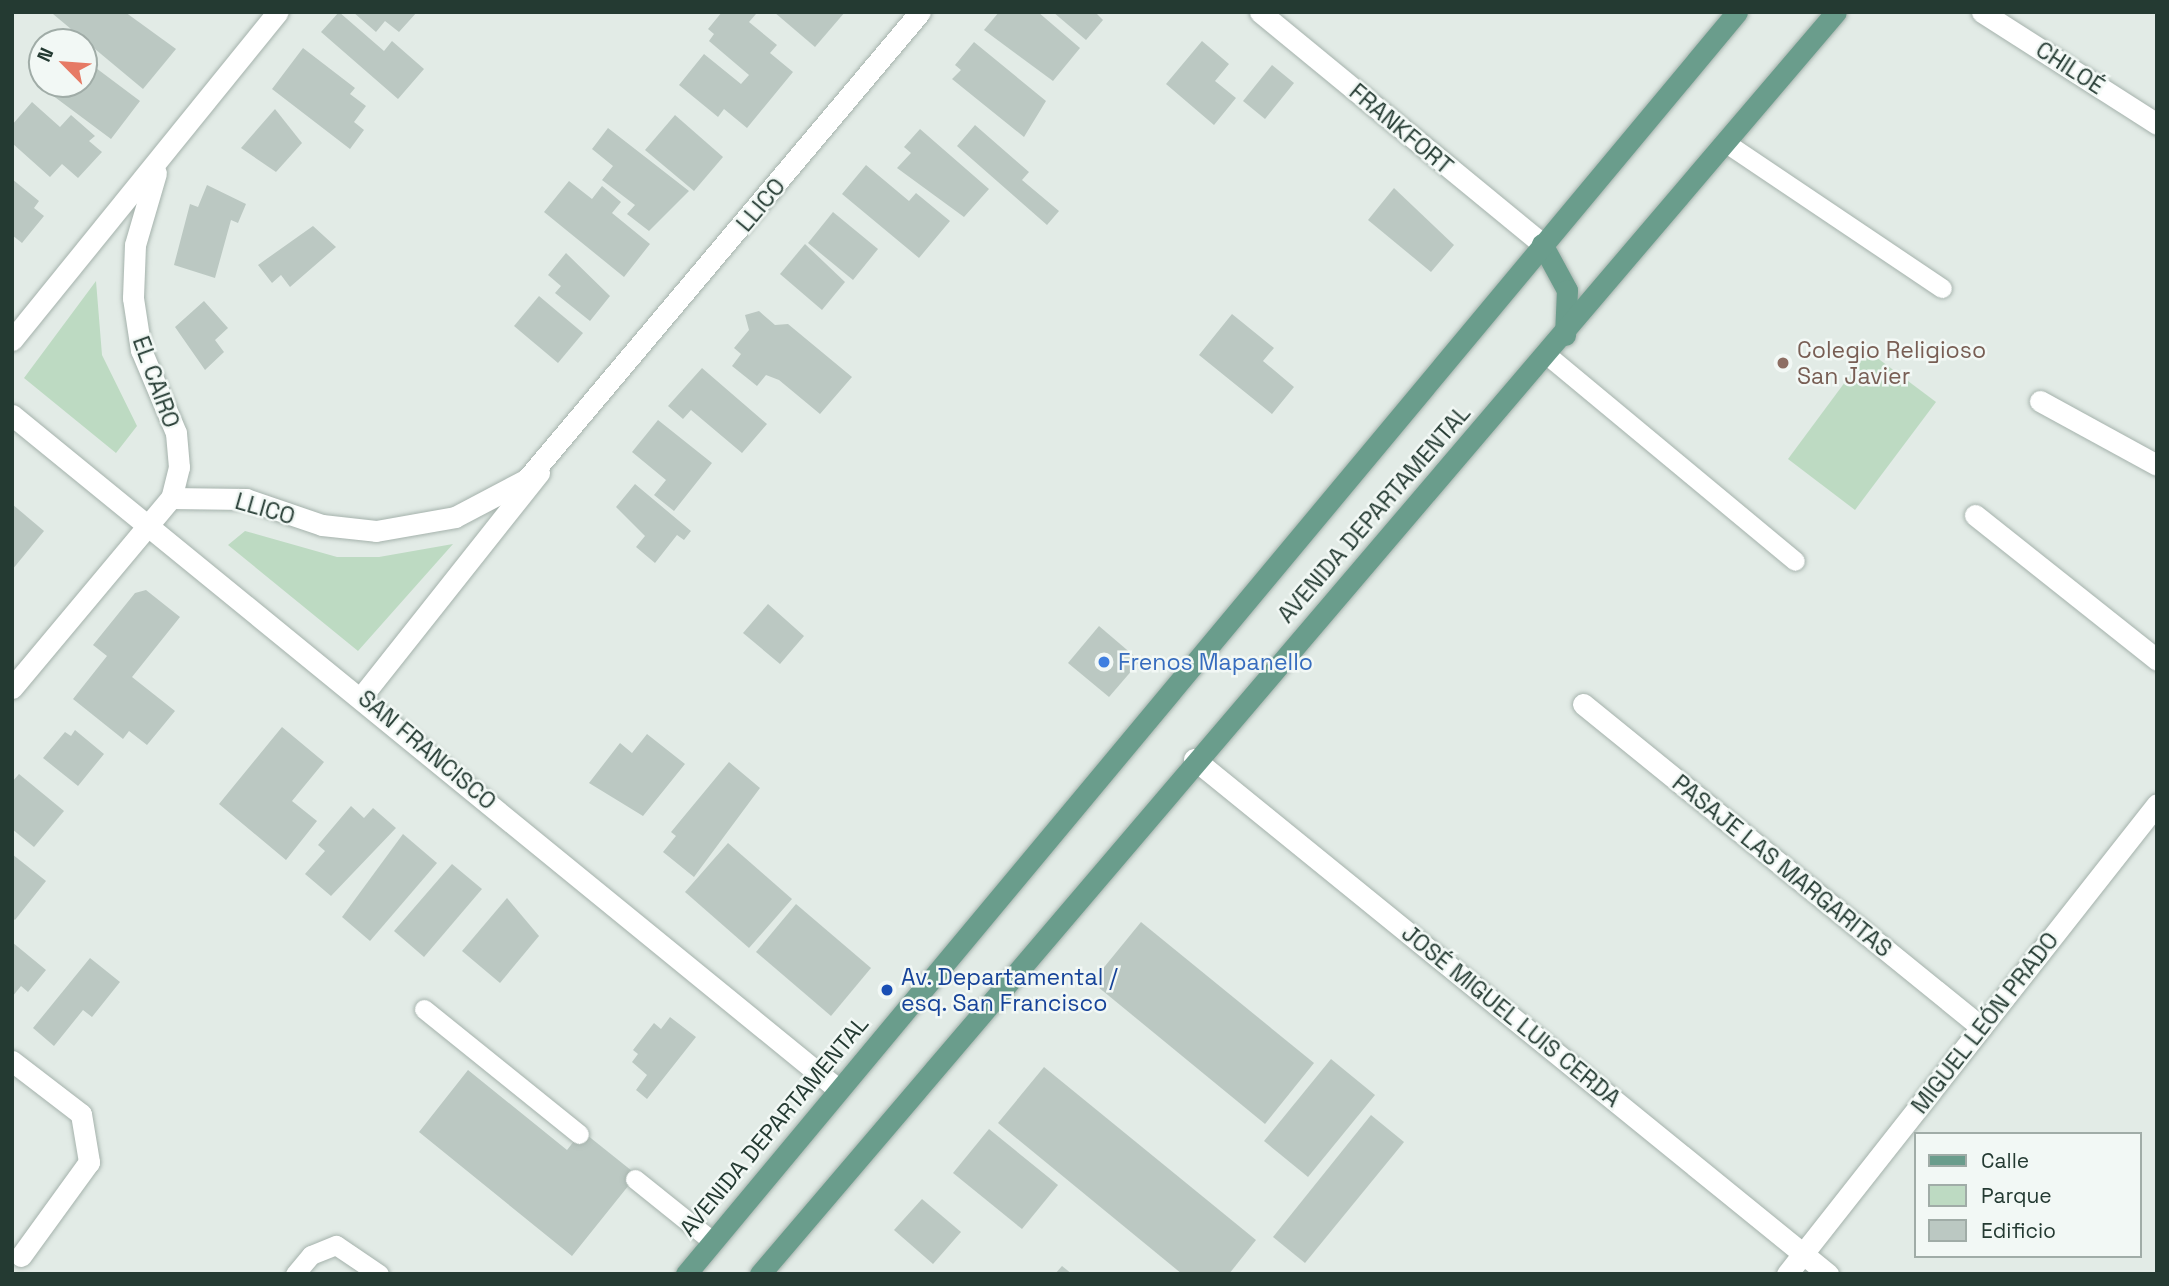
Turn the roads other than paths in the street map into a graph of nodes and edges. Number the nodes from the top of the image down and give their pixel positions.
1 (278, 12) edge
2 (920, 12) edge
3 (1260, 12) edge
4 (1737, 12) edge
5 (1836, 12) edge
6 (1982, 12) edge
7 (2157, 124) edge
8 (1726, 143) junction
9 (170, 146) junction
10 (1542, 244) junction
11 (1942, 288) dead end
12 (1565, 335) junction
13 (12, 340) edge
14 (1548, 355) junction
15 (2040, 401) dead end
16 (12, 415) edge
17 (548, 461) junction
18 (2157, 465) edge
19 (171, 498) junction
20 (1975, 514) dead end
21 (148, 523) junction
22 (1795, 561) dead end
23 (2157, 660) edge
24 (12, 688) edge
25 (362, 696) junction
26 (1583, 704) dead end
27 (1194, 759) junction
28 (2157, 804) edge
29 (424, 1009) dead end
30 (1981, 1027) junction
31 (12, 1061) edge
32 (839, 1090) junction
33 (579, 1134) dead end
34 (635, 1179) dead end
35 (712, 1241) junction
36 (1803, 1254) junction
37 (21, 1256) dead end
38 (295, 1274) edge
39 (379, 1274) edge
40 (686, 1274) edge
41 (760, 1274) edge
42 (1787, 1274) edge
43 (1828, 1274) edge

1 - 9 street, EL CAIRO
2 - 17 street, LLICO
3 - 10 street, FRANKFORT
4 - 10 main road, AVENIDA DEPARTAMENTAL
5 - 8 main road, AVENIDA DEPARTAMENTAL
6 - 7 street, CHILOÉ
8 - 11 lane
8 - 12 main road, AVENIDA DEPARTAMENTAL
9 - 13 street, EL CAIRO
9 - 19 street, EL CAIRO
10 - 12 main road
10 - 32 main road, AVENIDA DEPARTAMENTAL
12 - 14 main road, AVENIDA DEPARTAMENTAL
14 - 22 lane
14 - 27 main road, AVENIDA DEPARTAMENTAL
15 - 18 street
16 - 21 street, SAN FRANCISCO
17 - 19 street, LLICO
17 - 25 street, LLICO
19 - 21 street
20 - 23 street
21 - 24 street
21 - 25 street, SAN FRANCISCO
25 - 32 street, SAN FRANCISCO
26 - 30 street, PASAJE LAS MARGARITAS
27 - 36 street, JOSÉ MIGUEL LUIS CERDA
27 - 41 main road, AVENIDA DEPARTAMENTAL
28 - 30 street, MIGUEL LEÓN PRADO
29 - 33 lane
30 - 36 street, MIGUEL LEÓN PRADO
31 - 37 street
32 - 35 main road, AVENIDA DEPARTAMENTAL
34 - 35 lane
35 - 40 main road, AVENIDA DEPARTAMENTAL
36 - 42 street, MIGUEL LEÓN PRADO
36 - 43 street, JOSÉ MIGUEL LUIS CERDA
38 - 39 lane

